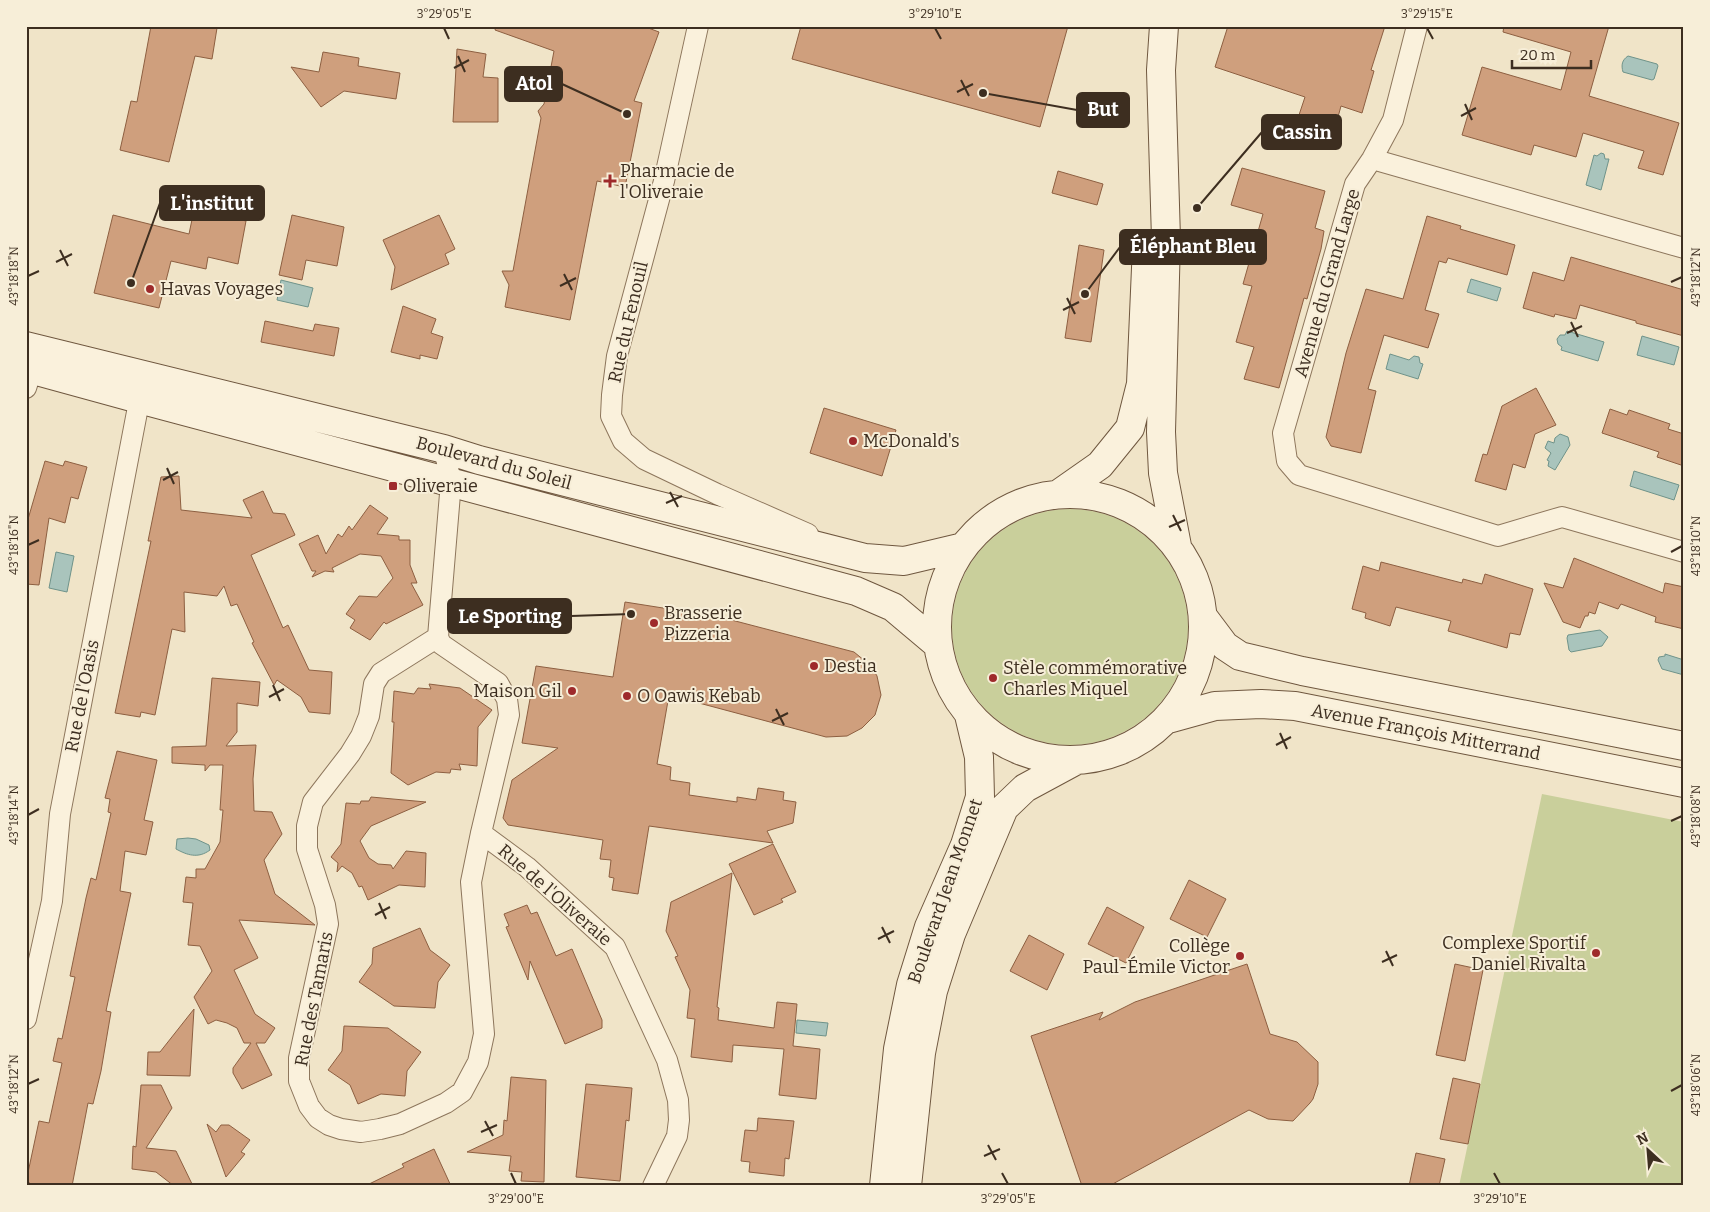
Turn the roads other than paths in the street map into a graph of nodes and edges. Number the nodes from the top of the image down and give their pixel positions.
1 (698, 26) edge
2 (1146, 26) edge
3 (1164, 26) edge
4 (1417, 26) edge
5 (1372, 159) junction
6 (1684, 248) edge
7 (28, 368) edge
8 (142, 387) junction
9 (444, 449) junction
10 (451, 482) junction
11 (1060, 494) junction
12 (1177, 546) junction
13 (963, 547) junction
14 (1684, 552) edge
15 (864, 558) junction
16 (1204, 618) junction
17 (438, 637) junction
18 (937, 644) junction
19 (969, 715) junction
20 (1168, 719) junction
21 (1684, 746) edge
22 (1074, 761) junction
23 (1684, 783) edge
24 (481, 833) junction
25 (26, 1019) edge
26 (653, 1186) edge
27 (884, 1186) edge
28 (907, 1186) edge

1 - 15 street, Rue du Fenouil
2 - 11 main road
3 - 12 main road
4 - 5 street, Avenue du Grand Large
5 - 6 street
5 - 14 street, Avenue du Grand Large
7 - 8 main road, Boulevard du Soleil
8 - 9 main road, Boulevard du Soleil
8 - 10 main road, Boulevard du Soleil
8 - 25 street, Rue de l'Oasis
9 - 10 street
9 - 15 main road, Boulevard du Soleil
10 - 17 street
10 - 18 main road, Boulevard du Soleil
11 - 12 main road
11 - 13 main road
12 - 16 main road
13 - 15 main road, Boulevard du Soleil
13 - 18 main road
16 - 20 main road
16 - 21 main road, Avenue François Mitterrand
17 - 24 street, Rue des Tamaris
17 - 24 street, Rue des Tamaris
18 - 19 main road
19 - 22 main road
19 - 27 main road, Boulevard Jean Monnet
20 - 22 main road
20 - 23 main road, Avenue François Mitterrand
22 - 28 main road, Boulevard Jean Monnet
24 - 26 street, Rue de l'Oliveraie

